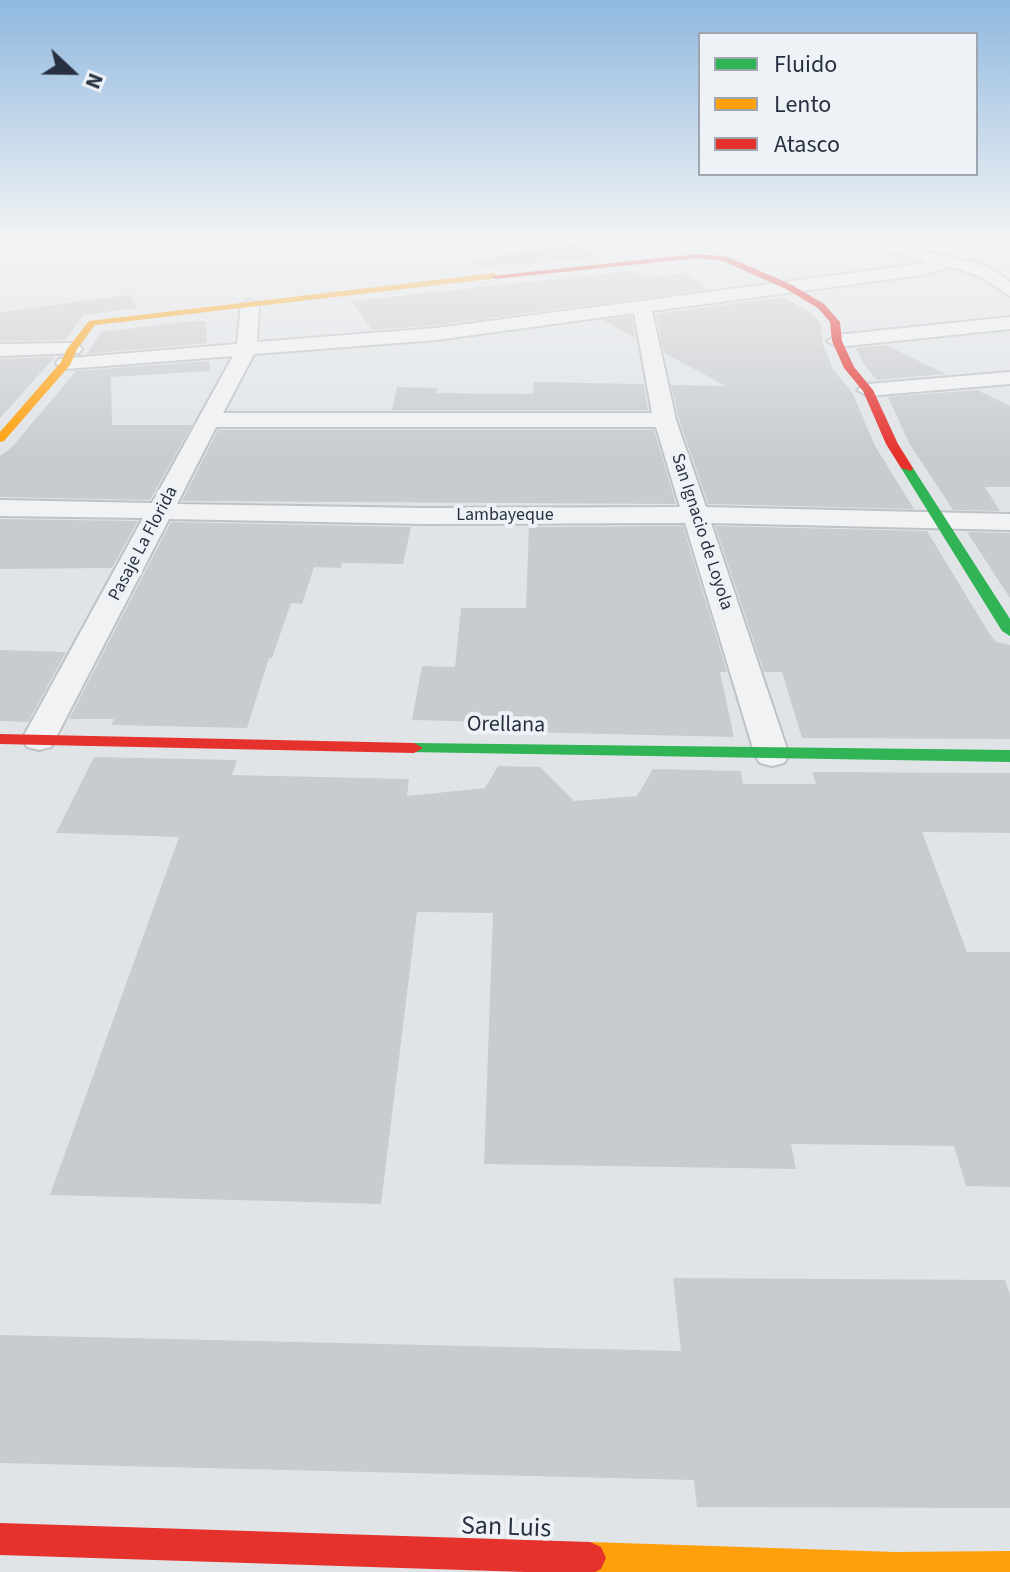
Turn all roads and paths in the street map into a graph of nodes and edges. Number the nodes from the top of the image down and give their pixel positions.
1 (229, 307) edge
2 (250, 307) edge
3 (618, 307) edge
4 (642, 307) edge
5 (822, 307) edge
6 (1010, 323) edge
7 (837, 341) junction
8 (247, 348) junction
9 (0, 350) edge
10 (69, 356) junction
11 (1010, 378) edge
12 (868, 390) junction
13 (9, 416) edge
14 (210, 420) junction
15 (665, 420) junction
16 (0, 439) edge
17 (0, 508) edge
18 (163, 509) junction
19 (695, 515) junction
20 (943, 522) junction
21 (1010, 522) edge
22 (1010, 631) edge
23 (0, 739) edge
24 (39, 739) junction
25 (772, 755) junction
26 (1010, 756) edge
27 (0, 1539) edge
28 (1010, 1567) edge
29 (895, 1570) edge

1 - 10 street
2 - 8 street
3 - 8 street
4 - 15 street, San Ignacio de Loyola
5 - 7 street
6 - 7 street
7 - 12 street
8 - 10 street
8 - 14 street, Pasaje La Florida
9 - 10 street
10 - 13 street
11 - 12 street
12 - 20 street
13 - 16 street
14 - 15 street
14 - 18 street, Pasaje La Florida
15 - 19 street, San Ignacio de Loyola
17 - 18 street, Lambayeque
18 - 19 street, Lambayeque
18 - 24 street, Pasaje La Florida
19 - 20 street, Lambayeque
19 - 25 street, San Ignacio de Loyola
20 - 21 street, Lambayeque
20 - 22 street
23 - 24 street, Orellana
24 - 25 street, Orellana
25 - 26 street, Orellana
27 - 29 street, San Luis
28 - 29 street, San Luis

